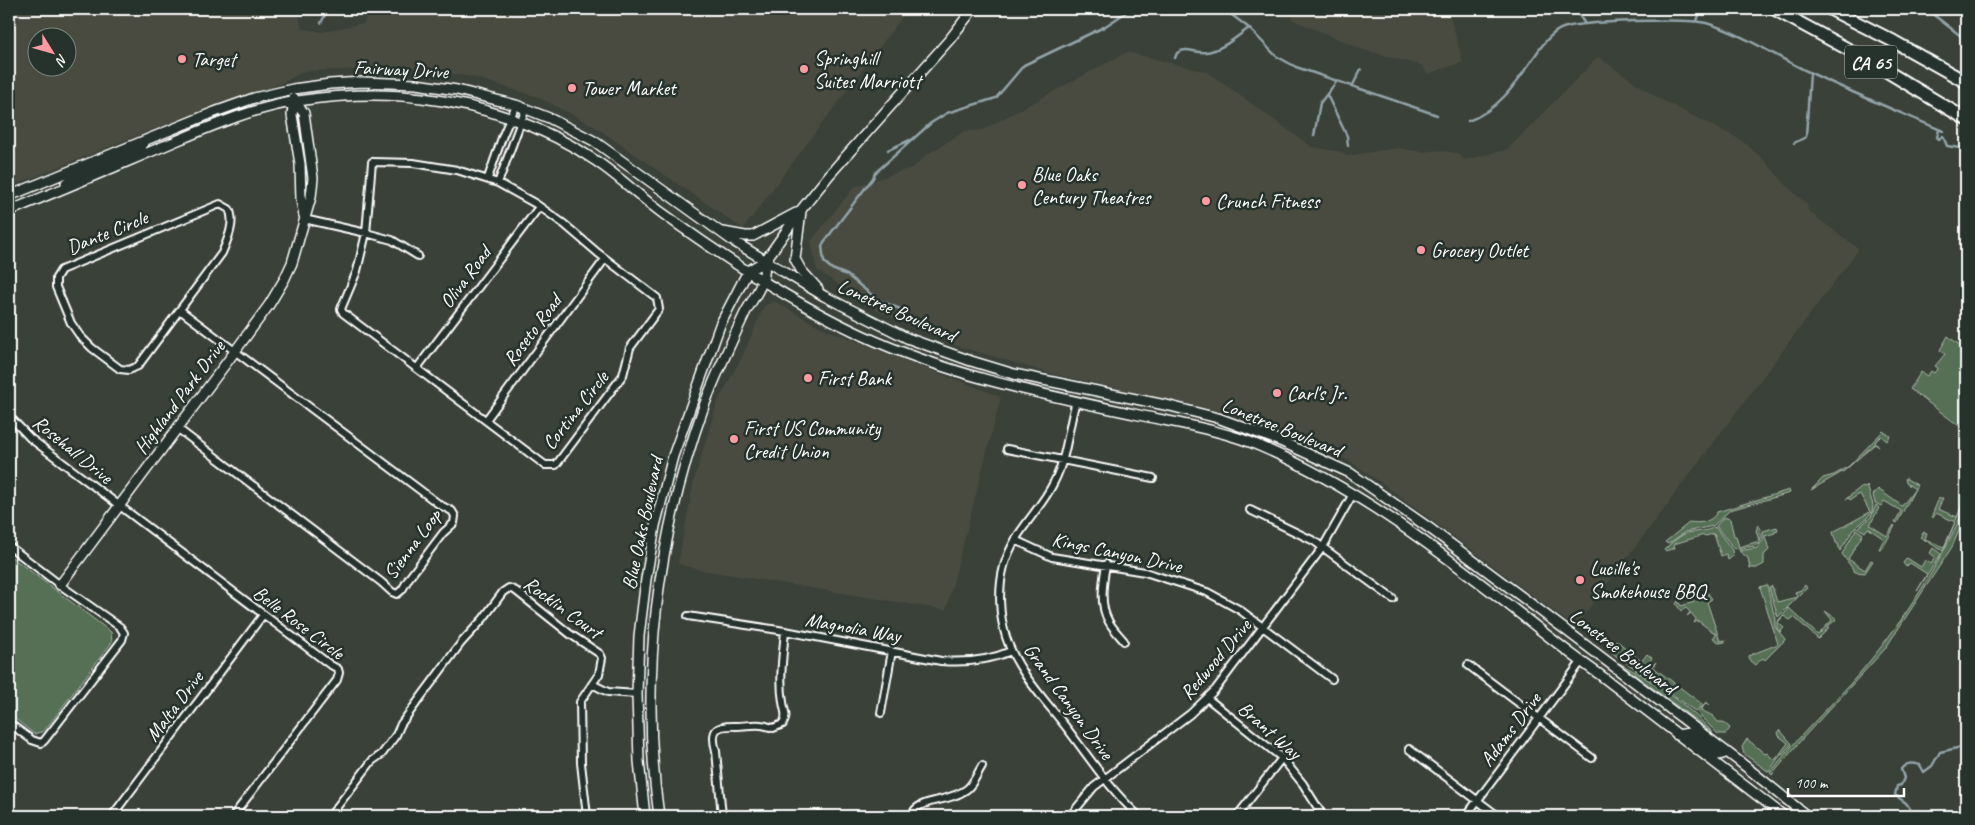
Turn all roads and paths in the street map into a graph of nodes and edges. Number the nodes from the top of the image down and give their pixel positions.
1 (973, 9) edge
2 (1774, 9) edge
3 (1830, 9) edge
4 (1849, 9) edge
5 (1893, 41) junction
6 (1966, 82) edge
7 (293, 89) junction
8 (294, 101) junction
9 (516, 105) junction
10 (526, 108) junction
11 (510, 118) junction
12 (1966, 119) edge
13 (521, 123) junction
14 (147, 139) junction
15 (488, 178) junction
16 (498, 182) junction
17 (49, 194) junction
18 (9, 196) edge
19 (539, 206) junction
20 (801, 210) junction
21 (9, 211) edge
22 (304, 219) junction
23 (718, 231) junction
24 (366, 233) junction
25 (418, 256) dead end
26 (604, 259) junction
27 (765, 260) junction
28 (748, 271) junction
29 (763, 280) junction
30 (824, 296) junction
31 (180, 310) junction
32 (236, 350) junction
33 (417, 368) junction
34 (1078, 388) junction
35 (1076, 401) junction
36 (9, 416) edge
37 (486, 420) junction
38 (177, 428) junction
39 (1007, 449) dead end
40 (1063, 460) junction
41 (1153, 478) dead end
42 (1362, 480) junction
43 (1353, 494) junction
44 (120, 506) junction
45 (1250, 510) dead end
46 (1014, 540) junction
47 (9, 546) edge
48 (1323, 547) junction
49 (1106, 564) junction
50 (60, 586) junction
51 (1392, 599) dead end
52 (263, 615) junction
53 (688, 616) dead end
54 (1263, 627) junction
55 (786, 631) junction
56 (1124, 641) dead end
57 (1591, 650) junction
58 (892, 651) junction
59 (1011, 651) junction
60 (1581, 662) junction
61 (1468, 665) dead end
62 (1332, 679) dead end
63 (592, 684) junction
64 (637, 694) junction
65 (1207, 698) junction
66 (881, 713) dead end
67 (1539, 718) junction
68 (9, 723) edge
69 (1677, 735) junction
70 (1409, 748) dead end
71 (1725, 751) junction
72 (1282, 758) junction
73 (1592, 758) dead end
74 (982, 766) dead end
75 (1106, 778) junction
76 (1478, 800) junction
77 (112, 816) edge
78 (233, 816) edge
79 (330, 816) edge
80 (587, 816) edge
81 (645, 816) edge
82 (658, 816) edge
83 (722, 816) edge
84 (914, 816) edge
85 (1070, 816) edge
86 (1139, 816) edge
87 (1237, 816) edge
88 (1323, 816) edge
89 (1466, 816) edge
90 (1498, 816) edge
91 (1674, 816) edge
92 (1686, 816) edge
93 (1784, 816) edge
94 (1808, 816) edge

1 - 20 main road, Blue Oaks Boulevard
2 - 12 highway, CA 65
3 - 5 highway, CA 65
4 - 5 highway
5 - 6 highway, CA 65
7 - 8 main road, Highland Park Drive
7 - 9 main road, Fairway Drive
7 - 14 main road, Fairway Drive
8 - 11 main road, Fairway Drive
8 - 17 main road, Fairway Drive
8 - 22 main road, Highland Park Drive
9 - 10 main road, Fairway Drive
9 - 11 street
10 - 13 street
10 - 23 main road, Fairway Drive
11 - 13 main road, Fairway Drive
11 - 15 street
13 - 16 street
13 - 28 main road, Fairway Drive
14 - 17 main road
14 - 18 main road, Fairway Drive
15 - 16 street, Cortina Circle
15 - 24 street, Cortina Circle
16 - 19 street, Cortina Circle
17 - 21 main road, Fairway Drive
19 - 26 street, Cortina Circle
19 - 33 street, Oliva Road
20 - 23 main road
20 - 27 main road, Blue Oaks Boulevard
20 - 30 main road
22 - 24 street
22 - 32 main road, Highland Park Drive
23 - 27 main road, Fairway Drive
24 - 25 street
24 - 33 street, Cortina Circle
26 - 37 street, Roseto Road
26 - 37 street, Cortina Circle
27 - 28 main road, Blue Oaks Boulevard
27 - 29 main road, Blue Oaks Boulevard
27 - 30 main road, Lonetree Boulevard
28 - 29 main road, Lonetree Boulevard
28 - 64 main road, Blue Oaks Boulevard
29 - 35 main road, Lonetree Boulevard
29 - 82 main road, Blue Oaks Boulevard
30 - 34 main road, Lonetree Boulevard
31 - 31 street, Dante Circle
31 - 32 street
32 - 38 main road, Highland Park Drive
32 - 38 street, Sienna Loop
33 - 37 street, Cortina Circle
34 - 35 main road
34 - 42 main road, Lonetree Boulevard
35 - 40 street, Grand Canyon Drive
35 - 43 main road, Lonetree Boulevard
36 - 44 street, Rosehall Drive
38 - 44 main road, Highland Park Drive
39 - 40 street
40 - 41 street
40 - 46 street, Grand Canyon Drive
42 - 43 main road
42 - 57 main road, Lonetree Boulevard
43 - 48 street, Redwood Drive
43 - 60 main road, Lonetree Boulevard
44 - 50 main road, Highland Park Drive
44 - 52 street, Belle Rose Circle
45 - 48 street
46 - 49 street, Kings Canyon Drive
46 - 59 street, Grand Canyon Drive
47 - 50 street
48 - 51 street
48 - 54 street, Redwood Drive
49 - 54 street, Kings Canyon Drive
49 - 56 street
50 - 68 street
52 - 77 street, Malta Drive
52 - 78 street, Belle Rose Circle
53 - 55 street, Magnolia Way
54 - 62 street, Kings Canyon Drive
54 - 65 street, Redwood Drive
55 - 58 street, Magnolia Way
55 - 83 street
57 - 60 main road
57 - 71 main road, Lonetree Boulevard
58 - 59 street, Magnolia Way
58 - 66 street
59 - 75 street, Grand Canyon Drive
60 - 67 street, Adams Drive
60 - 69 main road, Lonetree Boulevard
61 - 67 street
63 - 64 street
63 - 79 street, Rocklin Court
63 - 80 street, Rocklin Court
64 - 81 main road, Blue Oaks Boulevard
65 - 72 street, Brant Way
65 - 75 street, Redwood Drive
67 - 73 street
67 - 76 street, Adams Drive
69 - 71 main road, Lonetree Boulevard
69 - 93 main road, Lonetree Boulevard
70 - 76 street
71 - 94 main road, Lonetree Boulevard
72 - 87 street
72 - 88 street, Brant Way
74 - 84 street
75 - 85 street, Redwood Drive
75 - 86 street, Grand Canyon Drive
76 - 89 street, Adams Drive
76 - 90 street
91 - 92 street

